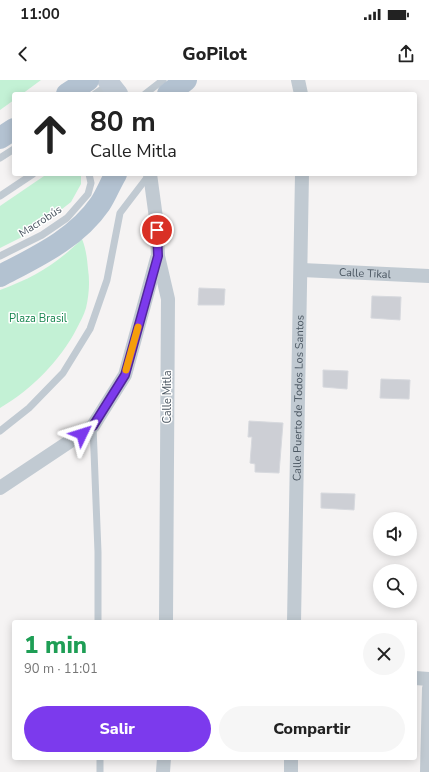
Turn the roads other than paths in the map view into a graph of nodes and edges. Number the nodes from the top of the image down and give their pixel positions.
1 (88, 80) edge
2 (163, 80) edge
3 (186, 80) edge
4 (298, 80) edge
5 (70, 92) edge
6 (148, 92) edge
7 (171, 92) edge
8 (301, 92) edge
9 (12, 130) edge
10 (0, 138) edge
11 (12, 150) edge
12 (0, 158) edge
13 (30, 176) edge
14 (89, 176) edge
15 (115, 176) edge
16 (148, 176) edge
17 (149, 176) edge
18 (302, 176) edge
19 (0, 196) edge
20 (0, 256) edge
21 (158, 256) junction
22 (302, 270) junction
23 (0, 276) edge
24 (429, 276) edge
25 (93, 426) junction
26 (0, 432) edge
27 (0, 488) edge
28 (98, 620) edge
29 (166, 620) edge
30 (294, 620) edge
31 (417, 678) edge
32 (429, 679) edge
33 (429, 688) edge
34 (100, 760) edge
35 (164, 760) edge
36 (292, 760) edge
37 (100, 772) edge
38 (164, 772) edge
39 (291, 772) edge
40 (427, 772) edge

1 - 5 main road
2 - 6 lane
3 - 7 main road
4 - 8 street
9 - 10 main road
11 - 12 lane
13 - 19 lane
14 - 20 lane, Macrobús
15 - 23 main road
16 - 26 lane
17 - 21 street, Calle Mitla
18 - 22 street, Calle Puerto de Todos Los Santos
21 - 25 street
21 - 29 street, Calle Mitla
22 - 24 street, Calle Tikal
22 - 30 street, Calle Puerto de Todos Los Santos
25 - 27 street
25 - 28 lane
31 - 32 street
33 - 40 street
34 - 37 lane
35 - 38 street
36 - 39 street

